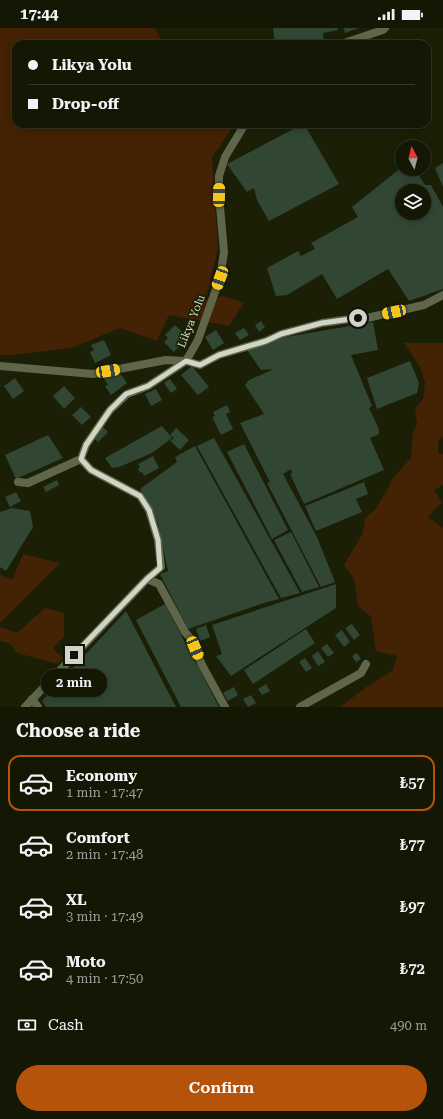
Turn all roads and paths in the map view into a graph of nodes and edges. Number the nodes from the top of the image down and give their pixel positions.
1 (385, 28) edge
2 (353, 40) edge
3 (243, 128) edge
4 (443, 295) edge
5 (186, 361) junction
6 (0, 366) edge
7 (81, 459) junction
8 (18, 482) dead end
9 (147, 579) junction
10 (366, 664) dead end
11 (32, 699) junction
12 (25, 707) edge
13 (38, 707) edge
14 (225, 707) edge
15 (300, 707) edge

1 - 2 street
3 - 5 street, Likya Yolu
4 - 5 street, Likya Yolu
5 - 6 street
5 - 7 street
7 - 8 street
7 - 9 street
9 - 11 street
9 - 14 street
10 - 15 street
11 - 12 street
11 - 13 street

